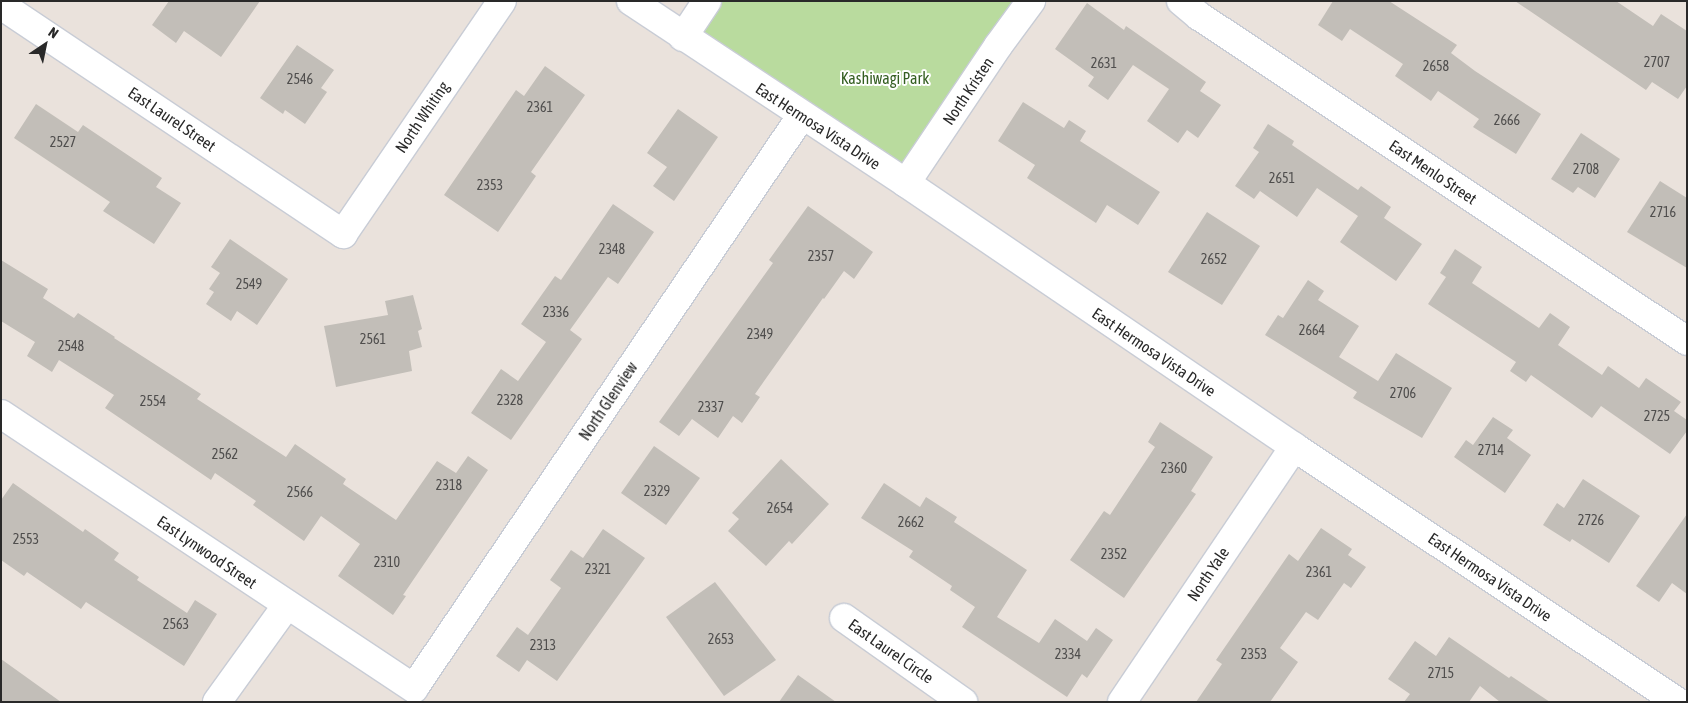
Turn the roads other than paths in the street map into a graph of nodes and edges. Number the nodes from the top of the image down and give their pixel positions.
1 (502, 1) edge
2 (631, 1) edge
3 (707, 1) edge
4 (1031, 1) edge
5 (1181, 1) edge
6 (1, 5) edge
7 (683, 37) junction
8 (802, 115) junction
9 (906, 183) junction
10 (343, 234) joint
11 (1687, 341) edge
12 (1, 414) edge
13 (1294, 447) junction
14 (287, 604) junction
15 (844, 618) dead end
16 (414, 688) joint
17 (950, 698) edge
18 (218, 702) edge
19 (1122, 702) edge
20 (1678, 702) edge

1 - 10 street, North Whiting
2 - 7 street, East Hermosa Vista Drive
3 - 7 street
4 - 9 street, North Kristen
5 - 11 street, East Menlo Street
6 - 10 street, East Laurel Street
7 - 8 street, East Hermosa Vista Drive
8 - 9 street, East Hermosa Vista Drive
8 - 16 street, North Glenview
9 - 13 street, East Hermosa Vista Drive
12 - 14 street, East Lynwood Street
13 - 19 street, North Yale
13 - 20 street, East Hermosa Vista Drive
14 - 16 street, East Lynwood Street
14 - 18 street
15 - 17 street, East Laurel Circle

